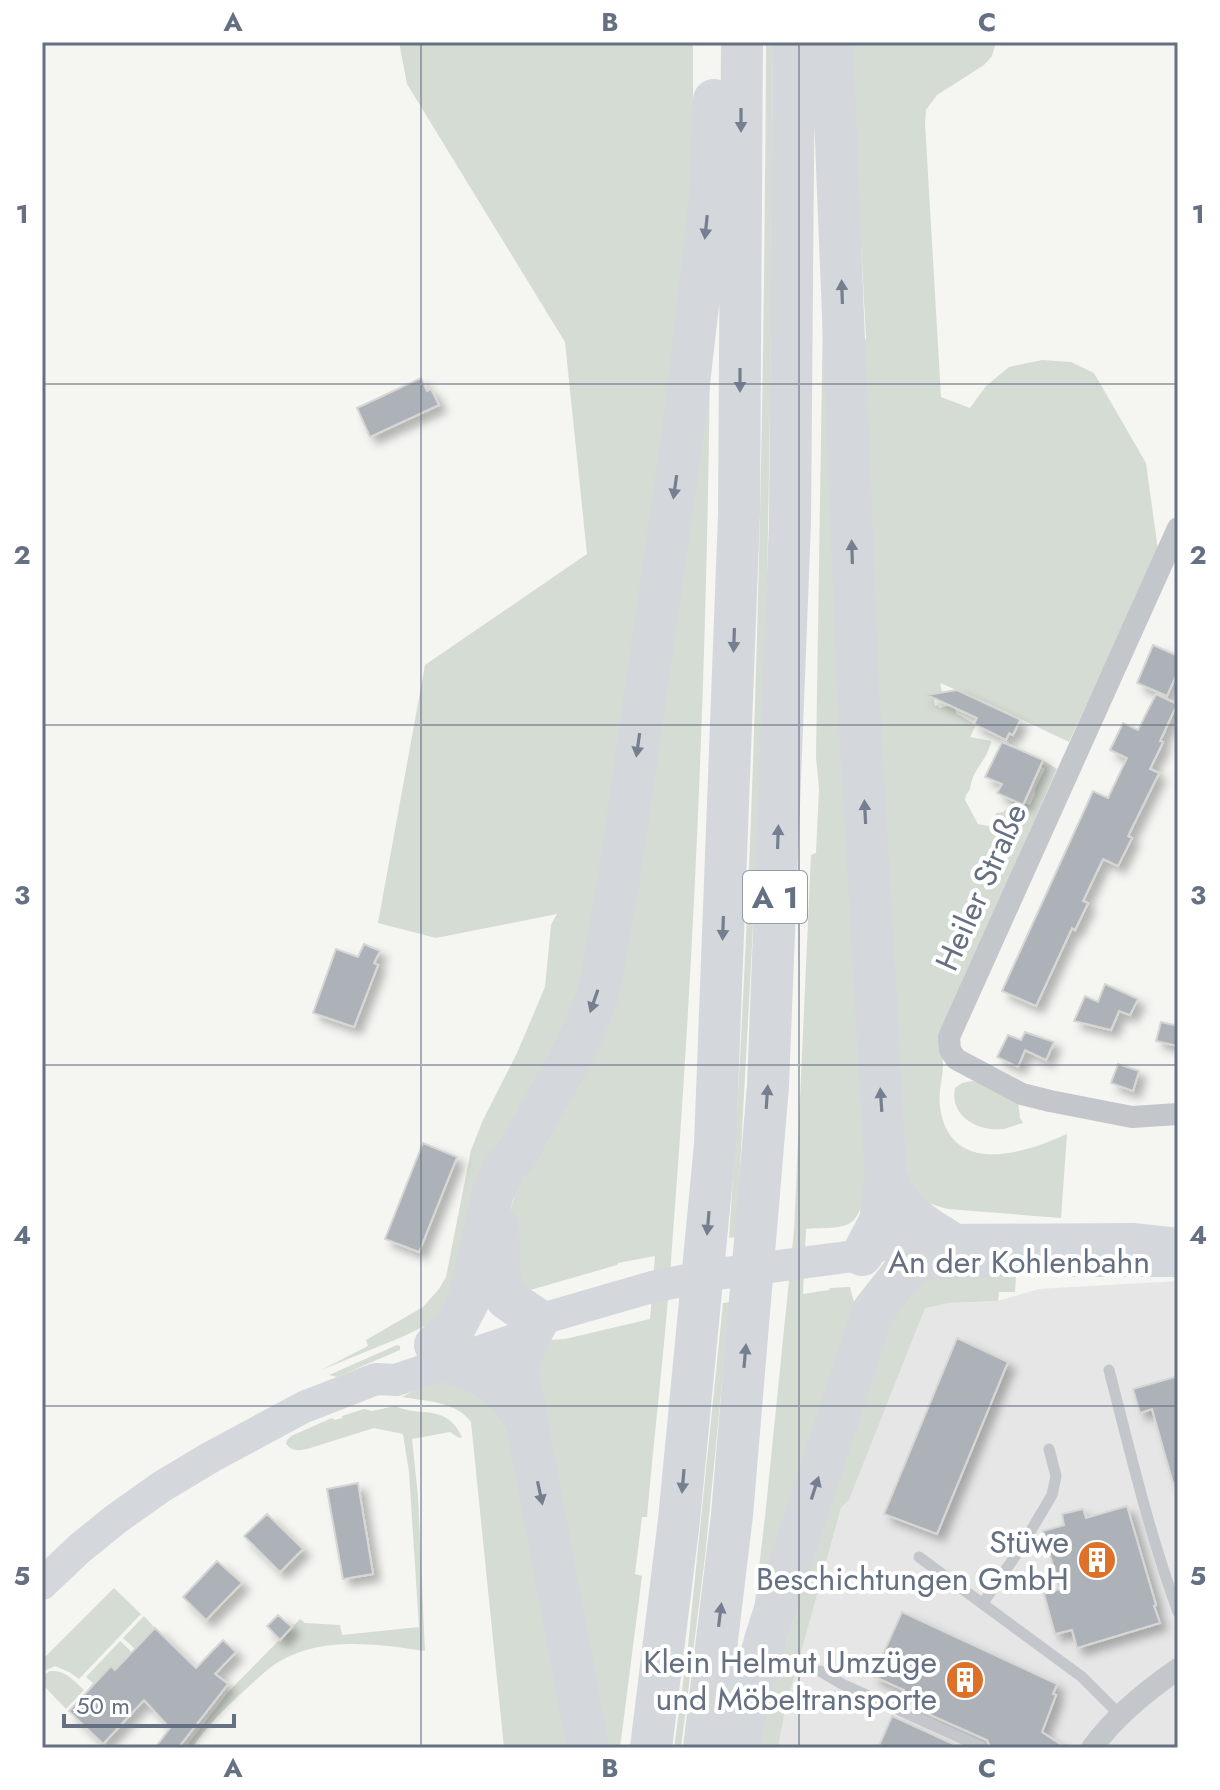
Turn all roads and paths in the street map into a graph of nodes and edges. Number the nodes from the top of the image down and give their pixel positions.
1 (734, 42) edge
2 (742, 42) edge
3 (794, 42) edge
4 (832, 42) edge
5 (1178, 528) edge
6 (1178, 1114) edge
7 (517, 1153) junction
8 (886, 1177) junction
9 (1178, 1244) edge
10 (931, 1252) junction
11 (855, 1256) junction
12 (1178, 1261) edge
13 (873, 1311) junction
14 (538, 1320) junction
15 (441, 1353) junction
16 (1109, 1370) dead end
17 (524, 1417) junction
18 (1049, 1449) dead end
19 (919, 1557) dead end
20 (42, 1584) edge
21 (983, 1603) junction
22 (1178, 1612) edge
23 (1178, 1669) edge
24 (820, 1671) dead end
25 (1120, 1715) junction
26 (588, 1748) edge
27 (651, 1748) edge
28 (704, 1748) edge
29 (739, 1748) edge
30 (983, 1748) edge
31 (1092, 1748) edge

1 -> 7 highway
2 -> 27 highway, A 1
28 -> 3 highway, A 1
8 -> 4 highway
5 - 6 street, Heiler Straße
7 - 14 highway
7 - 15 highway
8 - 10 highway
8 - 11 highway
9 - 10 main road, An der Kohlenbahn
10 - 11 main road, An der Kohlenbahn
10 - 12 main road, An der Kohlenbahn
10 - 13 highway
11 - 13 highway
11 - 14 main road, An der Kohlenbahn
29 -> 13 highway
14 - 15 main road, An der Kohlenbahn
14 - 17 highway
15 - 17 highway
15 - 20 main road, An der Kohlenbahn
16 - 22 lane
17 -> 26 highway
18 - 21 lane
19 - 21 lane
21 - 25 lane
23 - 25 street
24 - 30 lane
25 - 31 street

